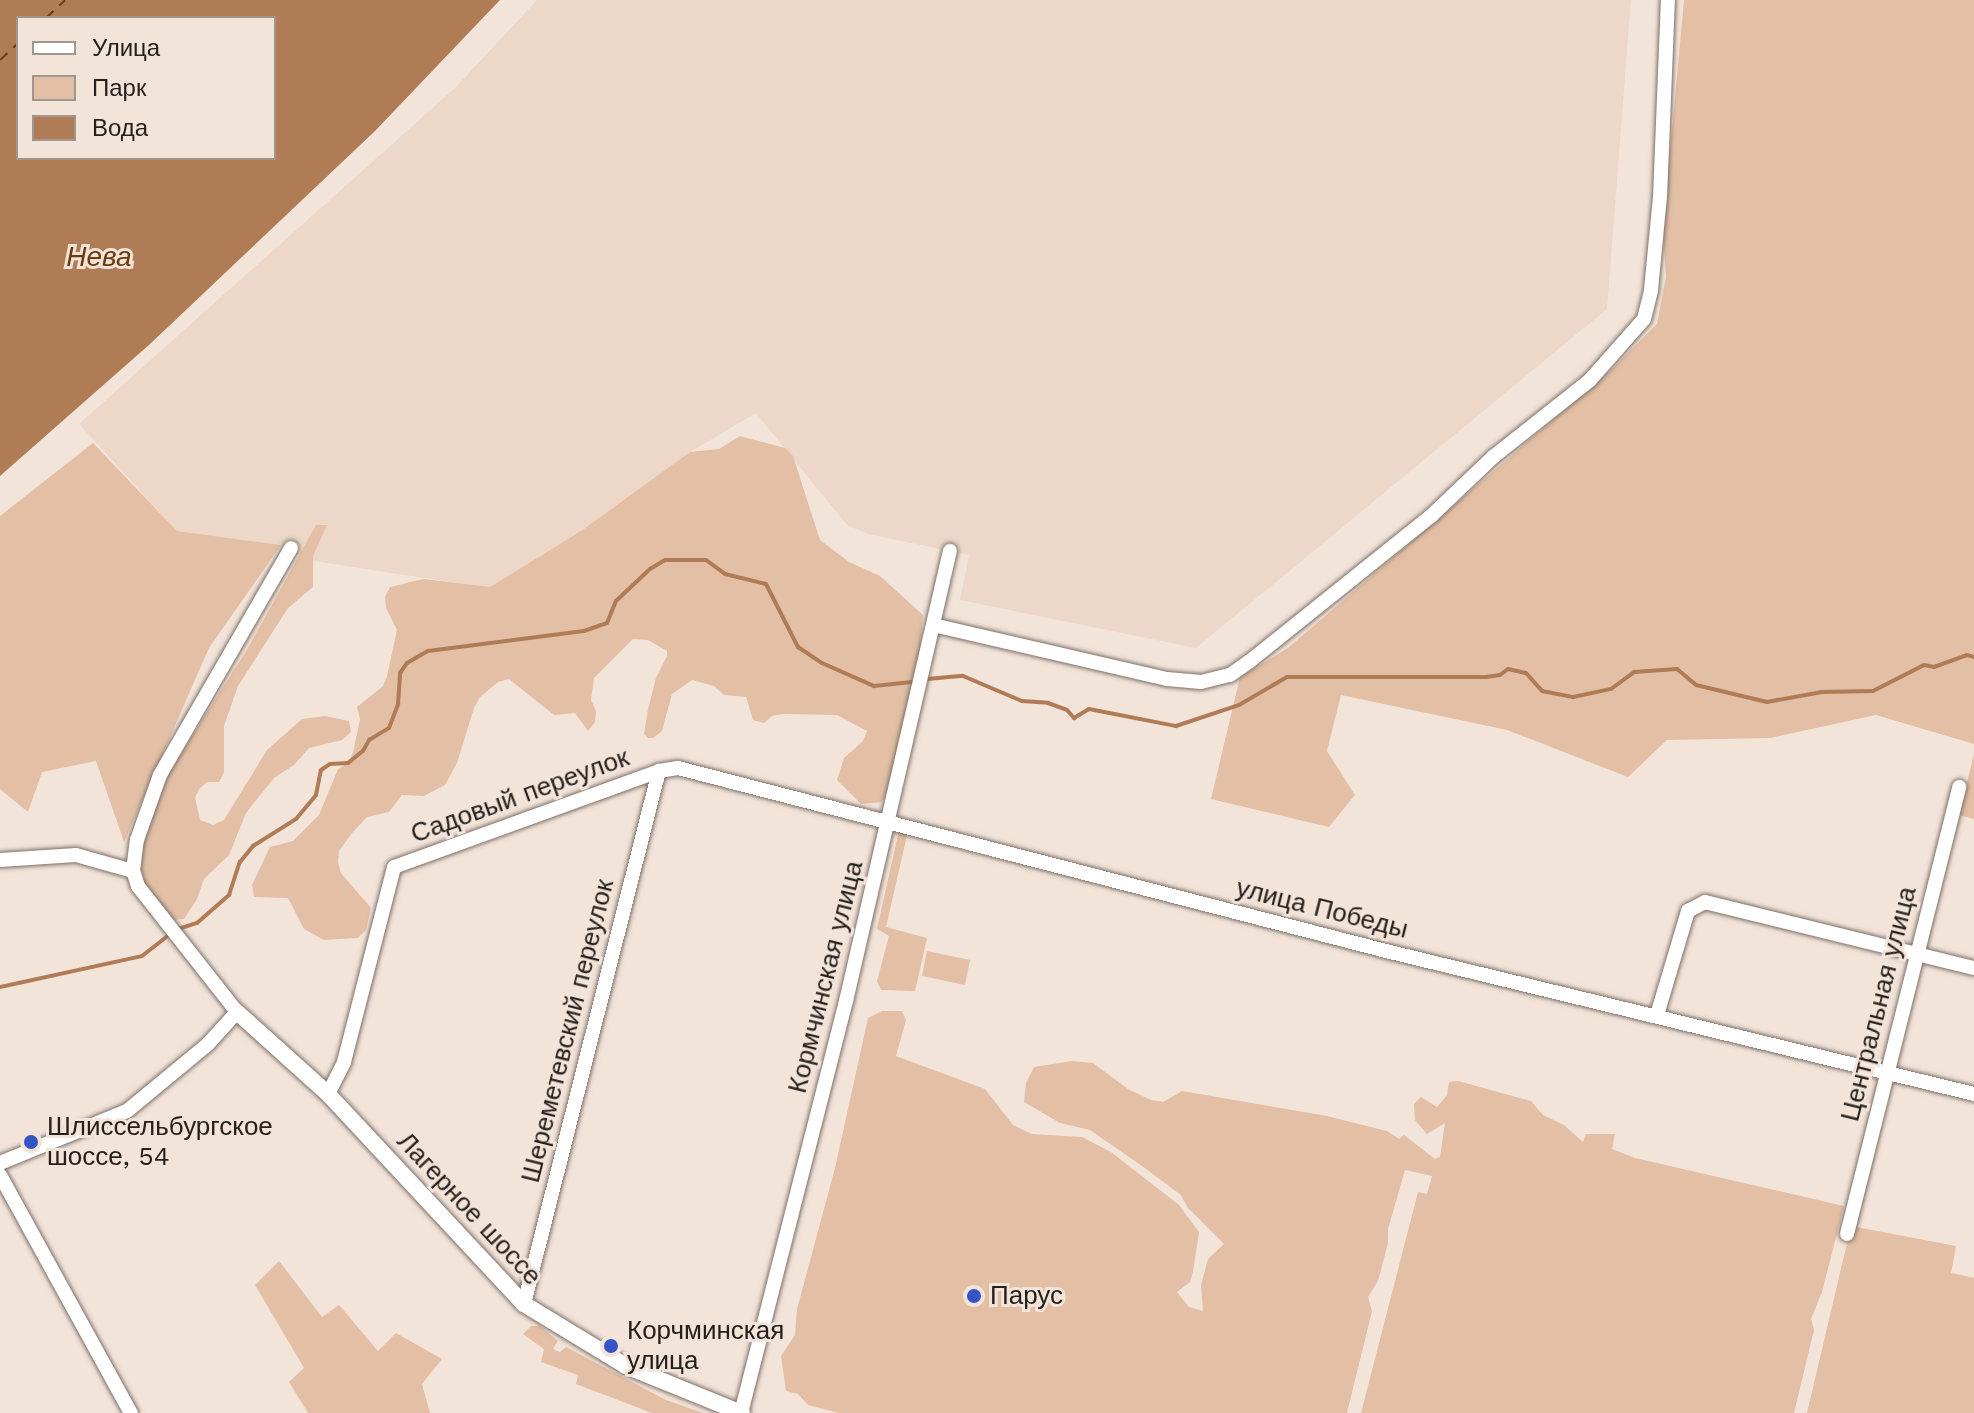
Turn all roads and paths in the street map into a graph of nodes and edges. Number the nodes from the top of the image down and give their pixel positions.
1 (1668, 0) edge
2 (291, 548) dead end
3 (950, 551) dead end
4 (933, 625) junction
5 (659, 771) junction
6 (1959, 787) dead end
7 (889, 820) junction
8 (0, 860) edge
9 (133, 871) junction
10 (1915, 954) junction
11 (1974, 968) edge
12 (237, 1012) junction
13 (1657, 1015) junction
14 (1886, 1072) junction
15 (328, 1094) junction
16 (1974, 1094) edge
17 (0, 1163) edge
18 (0, 1175) edge
19 (1847, 1234) dead end
20 (524, 1304) junction
21 (131, 1413) edge
22 (741, 1413) edge

1 - 4 street
2 - 9 street
3 - 4 street, Кормчинская улица
4 - 7 street, Кормчинская улица
5 - 7 street, улица Победы
5 - 15 street, Садовый переулок
5 - 20 street, Шереметевский переулок
6 - 10 street, Центральная улица
7 - 13 street, улица Победы
7 - 22 street, Кормчинская улица
8 - 9 street
9 - 12 street
10 - 11 street
10 - 13 street
10 - 14 street, Центральная улица
12 - 15 street, Лагерное шоссе
12 - 17 street
13 - 14 street, улица Победы
14 - 16 street, улица Победы
14 - 19 street, Центральная улица
15 - 20 street, Лагерное шоссе
18 - 21 street
20 - 22 street, Лагерное шоссе

